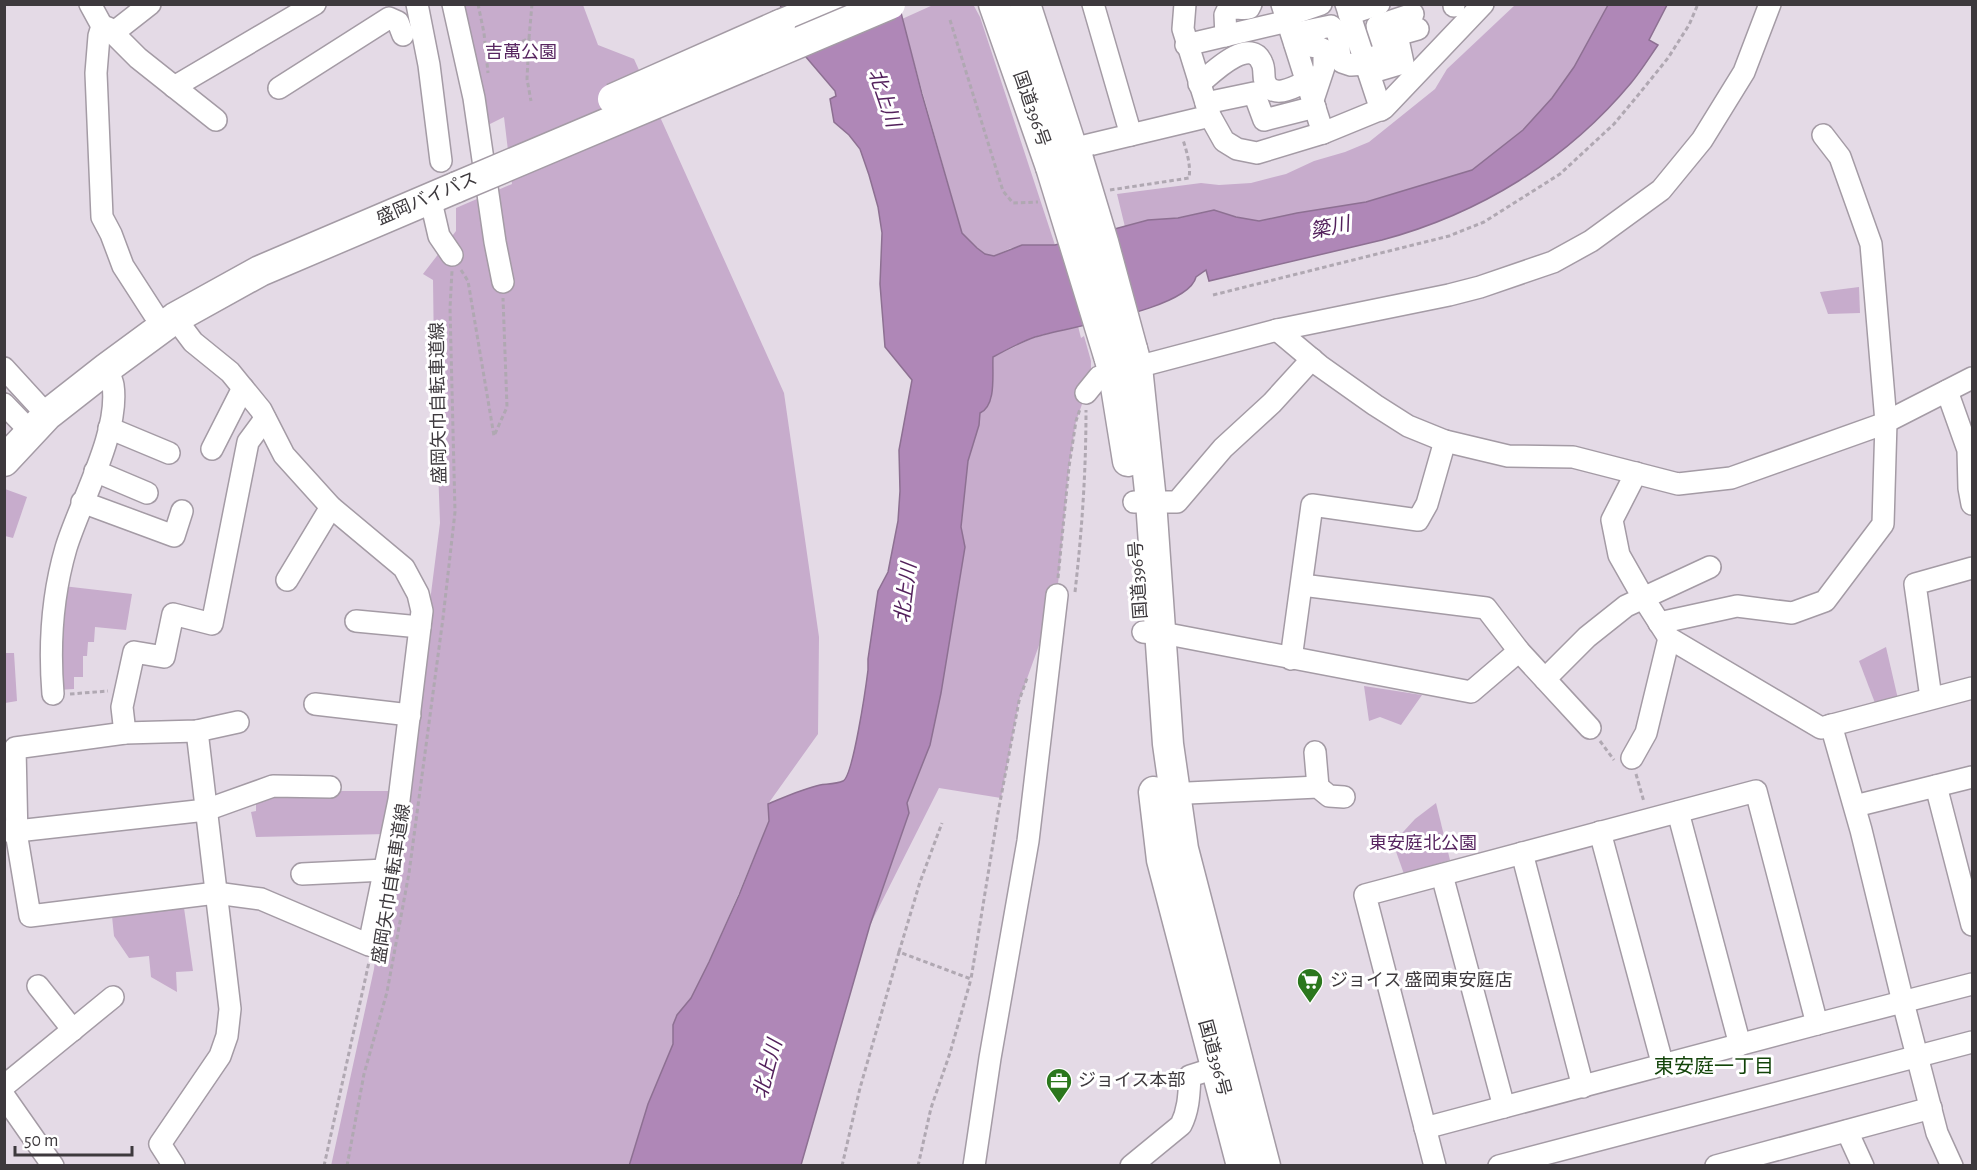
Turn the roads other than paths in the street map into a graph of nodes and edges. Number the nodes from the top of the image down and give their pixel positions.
1 (90, 4) edge
2 (150, 4) edge
3 (315, 4) edge
4 (417, 4) edge
5 (453, 4) edge
6 (831, 4) edge
7 (890, 4) edge
8 (994, 4) edge
9 (1025, 4) edge
10 (1093, 4) edge
11 (1185, 4) edge
12 (1251, 4) edge
13 (1380, 4) edge
14 (1483, 4) edge
15 (1770, 4) edge
16 (1348, 9) edge
17 (387, 11) edge
18 (1414, 16) edge
19 (1297, 17) edge
20 (107, 29) junction
21 (403, 35) dead end
22 (1226, 36) junction
23 (1186, 45) junction
24 (1428, 60) junction
25 (1366, 66) junction
26 (174, 87) junction
27 (279, 88) dead end
28 (1312, 96) junction
29 (1205, 101) junction
30 (1381, 110) junction
31 (216, 120) dead end
32 (1323, 133) junction
33 (1131, 135) junction
34 (1823, 135) dead end
35 (1067, 158) junction
36 (449, 172) junction
37 (433, 210) dead end
38 (452, 255) road end
39 (503, 282) road end
40 (165, 316) junction
41 (1277, 330) junction
42 (1312, 359) junction
43 (1123, 362) junction
44 (4, 368) edge
45 (107, 368) junction
46 (1972, 378) edge
47 (243, 388) junction
48 (1947, 391) junction
49 (1086, 393) road end
50 (23, 418) edge
51 (266, 419) junction
52 (1887, 422) junction
53 (109, 428) junction
54 (1445, 441) junction
55 (212, 449) dead end
56 (169, 453) dead end
57 (4, 461) edge
58 (95, 471) junction
59 (1636, 473) junction
60 (147, 493) dead end
61 (1142, 501) junction
62 (82, 502) junction
63 (1972, 504) edge
64 (331, 507) junction
65 (182, 511) dead end
66 (1710, 567) dead end
67 (1972, 568) edge
68 (287, 580) dead end
69 (1302, 585) junction
70 (1066, 594) road end
71 (1644, 599) junction
72 (356, 621) dead end
73 (420, 627) junction
74 (1664, 631) junction
75 (1152, 633) junction
76 (1519, 651) junction
77 (1291, 659) junction
78 (1545, 679) junction
79 (1972, 688) edge
80 (53, 694) road end
81 (1931, 698) junction
82 (315, 704) dead end
83 (410, 715) junction
84 (238, 722) dead end
85 (1831, 725) junction
86 (1590, 728) dead end
87 (197, 731) junction
88 (125, 733) junction
89 (1315, 752) dead end
90 (1632, 758) dead end
91 (1972, 777) edge
92 (1936, 786) junction
93 (1318, 787) junction
94 (330, 788) dead end
95 (1164, 791) junction
96 (1344, 797) dead end
97 (1855, 806) junction
98 (206, 810) junction
99 (1678, 812) junction
100 (11, 831) edge
101 (1600, 832) junction
102 (1522, 853) junction
103 (385, 870) junction
104 (302, 874) dead end
105 (1442, 875) junction
106 (216, 893) junction
107 (1972, 925) edge
108 (1972, 984) edge
109 (38, 986) dead end
110 (113, 998) dead end
111 (1903, 1002) junction
112 (1817, 1024) junction
113 (73, 1030) junction
114 (1972, 1042) edge
115 (1740, 1045) junction
116 (1917, 1055) junction
117 (1228, 1064) junction
118 (1663, 1066) junction
119 (4, 1086) edge
120 (1583, 1087) junction
121 (4, 1096) edge
122 (1504, 1107) junction
123 (1931, 1108) junction
124 (1425, 1128) junction
125 (1847, 1131) junction
126 (1769, 1159) edge
127 (53, 1166) edge
128 (174, 1166) edge
129 (974, 1166) edge
130 (1131, 1166) edge
131 (1242, 1166) edge
132 (1264, 1166) edge
133 (1435, 1166) edge
134 (1498, 1166) edge
135 (1716, 1166) edge
136 (1863, 1166) edge
137 (1952, 1166) edge

1 - 20 street
2 - 20 street
3 - 26 street
4 - 36 street
5 - 39 street
6 - 36 highway, 盛岡バイパス, bridge
7 - 36 highway, 盛岡バイパス, bridge
8 - 35 highway, 国道396号
9 - 35 highway, 国道396号
10 - 33 street
11 - 23 street
12 - 22 street
13 - 16 street
14 - 24 street
15 - 41 street
16 - 25 street
17 - 21 street
17 - 27 street
18 - 24 street
18 - 25 street
19 - 22 street
19 - 25 street
19 - 28 street
20 - 26 street
20 - 40 street
22 - 23 street
23 - 29 street
24 - 30 street
25 - 30 street
26 - 31 street
28 - 29 street
28 - 29 street
28 - 32 street
29 - 32 street
29 - 33 street
30 - 32 street
33 - 35 street
34 - 52 street
35 - 43 highway, 国道396号, bridge
36 - 40 highway, 盛岡バイパス
37 - 38 street
40 - 45 highway, 盛岡バイパス
40 - 47 street
40 - 50 highway, 盛岡バイパス
41 - 42 street
41 - 43 street
42 - 54 street
42 - 61 street
43 - 49 street
43 - 61 highway, 国道396号
44 - 50 street
45 - 50 highway, 盛岡バイパス
45 - 53 street
46 - 48 street
47 - 51 street
47 - 55 street
48 - 52 street
48 - 63 street
50 - 57 highway, 盛岡バイパス
51 - 64 street
51 - 88 street
52 - 59 street
52 - 74 street
53 - 56 street
53 - 58 street
54 - 59 street
54 - 69 street
58 - 60 street
58 - 62 street
59 - 71 street
61 - 75 highway, 国道396号
62 - 65 street
62 - 80 street
64 - 68 street
64 - 73 street
66 - 71 street
67 - 81 street
69 - 76 street
69 - 77 street
70 - 129 street
71 - 74 street
71 - 78 street
72 - 73 street
73 - 83 street
74 - 85 street
74 - 90 street
75 - 77 street
75 - 95 highway, 国道396号
76 - 77 street
76 - 78 street
78 - 86 street
79 - 81 street
81 - 85 street
82 - 83 street
83 - 103 street
84 - 87 street
85 - 97 street
87 - 88 street
87 - 98 street
88 - 100 street
89 - 93 street
91 - 92 street
92 - 97 street
92 - 107 street
93 - 95 street
93 - 96 street
94 - 98 street
95 - 117 highway, 国道396号
97 - 111 street
98 - 100 street
98 - 106 street
99 - 101 street
99 - 112 street
99 - 115 street
100 - 106 street
101 - 102 street
101 - 118 street
102 - 105 street
102 - 120 street
103 - 104 street
103 - 106 street
105 - 122 street
105 - 124 street
106 - 128 street
108 - 111 street
109 - 113 street
110 - 113 street
111 - 112 street
111 - 116 street
112 - 115 street
113 - 119 street
114 - 116 street
115 - 118 street
116 - 123 street
116 - 134 street
117 - 130 street
117 - 131 highway, 国道396号
117 - 132 highway, 国道396号
118 - 120 street
120 - 122 street
121 - 127 street
122 - 124 street
123 - 125 street
123 - 137 street
124 - 133 street
125 - 126 street
125 - 136 street
126 - 135 street

